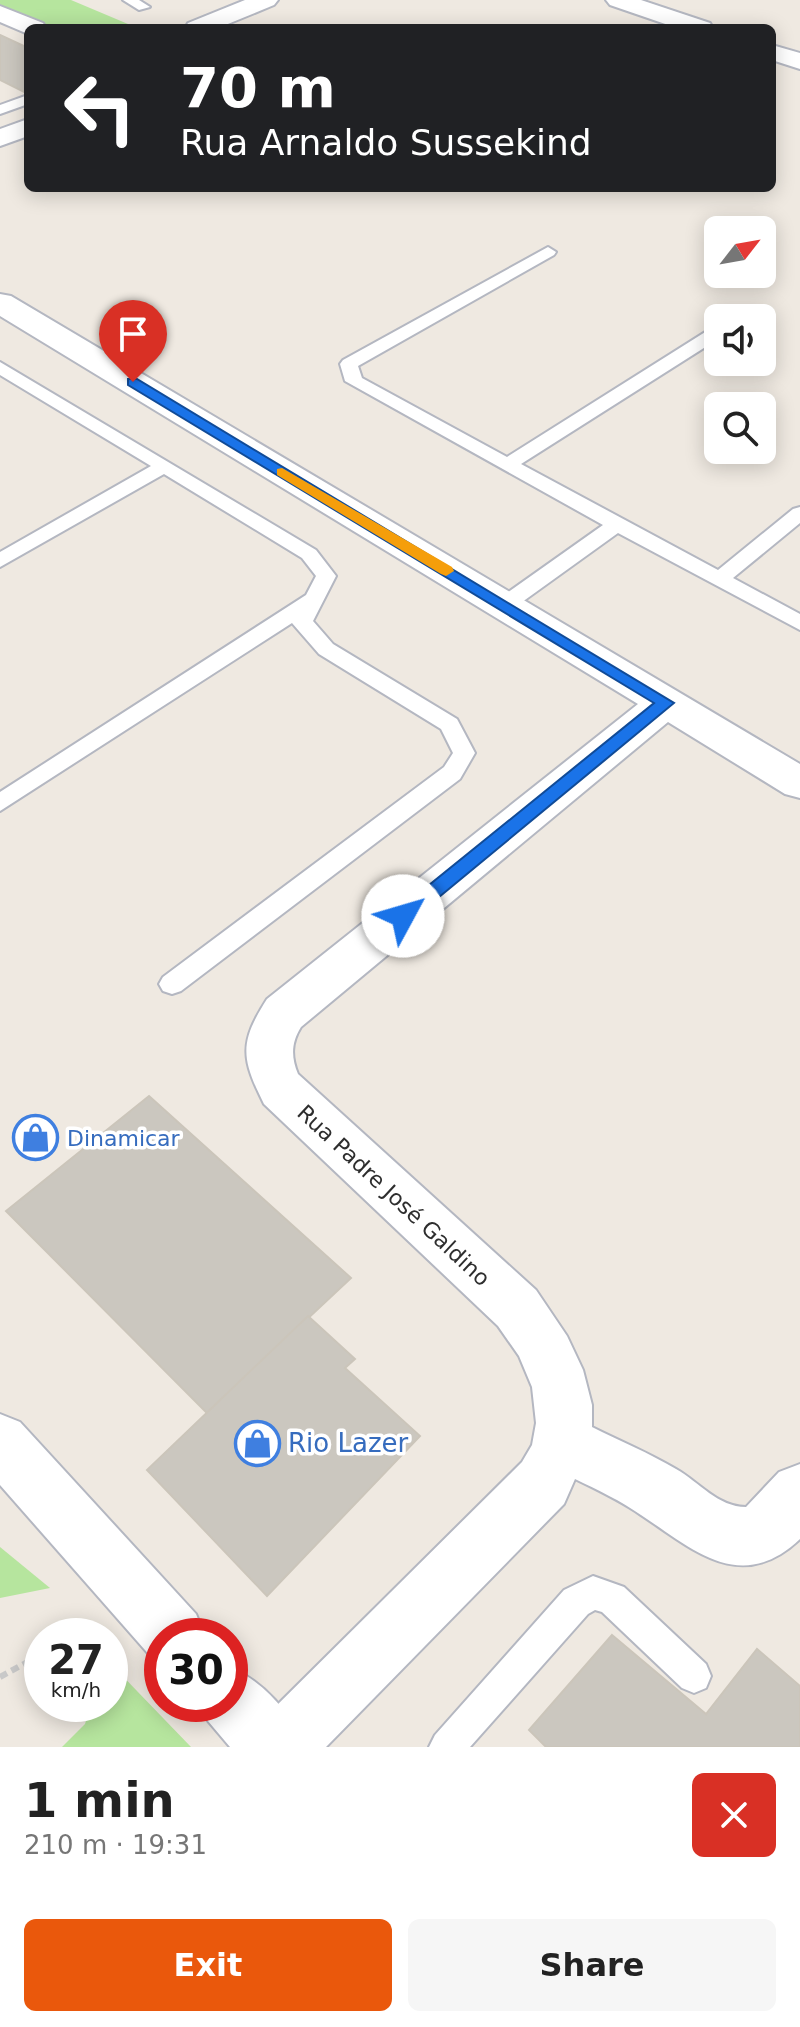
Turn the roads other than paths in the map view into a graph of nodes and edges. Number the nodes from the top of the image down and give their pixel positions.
1 (129, 0) edge
2 (266, 0) edge
3 (618, 0) edge
4 (144, 7) dead end
5 (0, 13) edge
6 (25, 24) edge
7 (207, 24) edge
8 (689, 24) edge
9 (776, 53) edge
10 (800, 61) edge
11 (24, 101) edge
12 (0, 110) edge
13 (24, 129) edge
14 (0, 138) edge
15 (548, 252) dead end
16 (0, 303) edge
17 (704, 341) edge
18 (4, 375) edge
19 (508, 464) junction
20 (163, 467) junction
21 (800, 513) edge
22 (617, 524) junction
23 (0, 561) edge
24 (720, 579) junction
25 (312, 600) junction
26 (504, 605) junction
27 (800, 623) edge
28 (665, 703) junction
29 (800, 783) edge
30 (0, 803) edge
31 (172, 984) dead end
32 (0, 1442) edge
33 (561, 1442) junction
34 (800, 1493) edge
35 (158, 1618) edge
36 (694, 1676) dead end
37 (248, 1719) edge
38 (462, 1742) edge
39 (273, 1747) edge
40 (281, 1747) edge

1 - 4 lane
2 - 7 street
3 - 8 street
5 - 6 street
9 - 10 street
11 - 12 lane
13 - 14 street
15 - 19 lane
16 - 26 street
17 - 19 lane
18 - 20 lane
19 - 22 lane
20 - 23 lane
20 - 25 lane
21 - 24 lane
22 - 24 lane
22 - 26 lane
24 - 27 lane
25 - 30 lane
25 - 31 lane
26 - 28 street
28 - 29 street
28 - 33 street, Rua Padre José Galdino
32 - 35 street
33 - 34 street
33 - 40 street, Rua Padre José Galdino
36 - 38 lane
37 - 39 street

